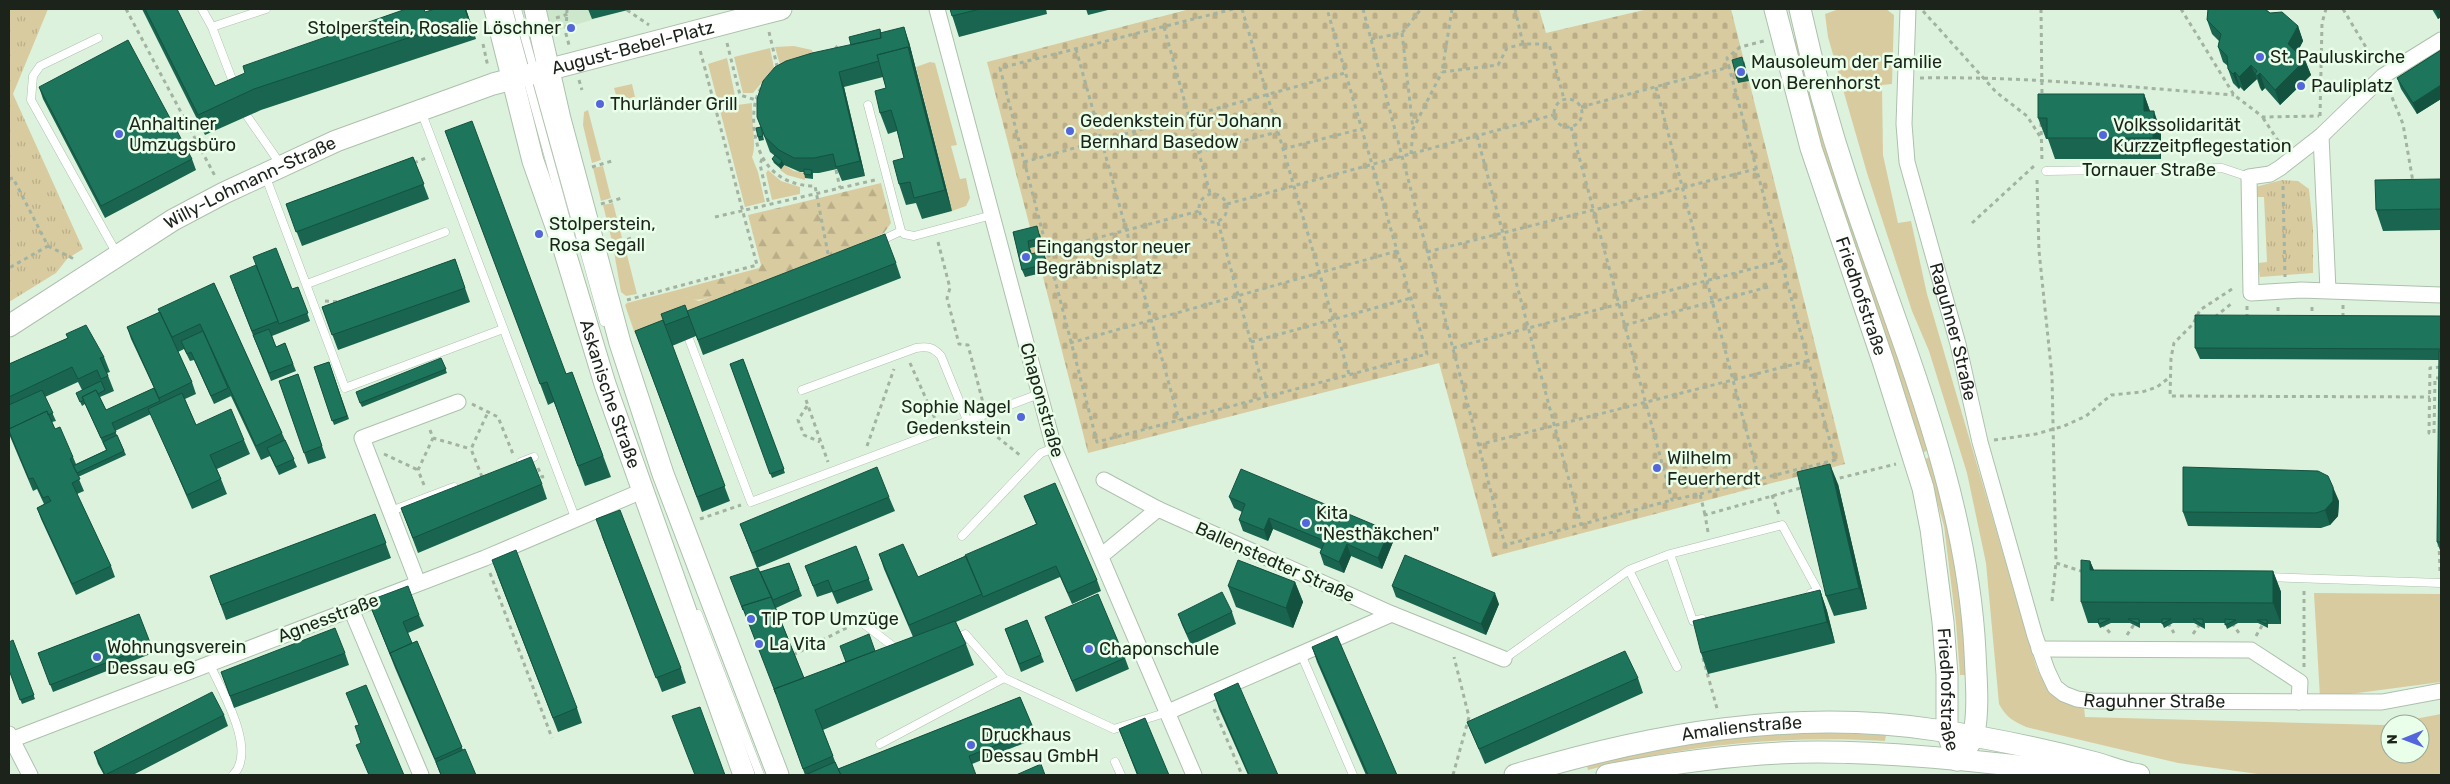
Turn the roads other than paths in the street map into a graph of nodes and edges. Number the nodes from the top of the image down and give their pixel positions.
1 (202, 9) edge
2 (266, 9) edge
3 (495, 9) edge
4 (508, 9) edge
5 (517, 9) edge
6 (781, 9) edge
7 (936, 9) edge
8 (1775, 9) edge
9 (1800, 9) edge
10 (1908, 10) edge
11 (544, 14) edge
12 (212, 27) junction
13 (98, 38) dead end
14 (2441, 40) edge
15 (530, 74) junction
16 (239, 98) edge
17 (868, 105) dead end
18 (421, 109) junction
19 (247, 116) edge
20 (2321, 136) junction
21 (273, 170) junction
22 (2046, 171) road end
23 (2249, 177) junction
24 (992, 215) junction
25 (901, 231) junction
26 (445, 232) dead end
27 (573, 245) dead end
28 (866, 248) edge
29 (118, 256) junction
30 (578, 264) dead end
31 (307, 284) junction
32 (2328, 290) junction
33 (2441, 295) edge
34 (9, 326) edge
35 (503, 329) junction
36 (688, 339) edge
37 (614, 383) dead end
38 (802, 390) road end
39 (1039, 394) junction
40 (458, 402) road end
41 (970, 419) junction
42 (644, 446) dead end
43 (1054, 448) junction
44 (534, 457) dead end
45 (516, 464) edge
46 (482, 477) edge
47 (1104, 480) dead end
48 (642, 491) junction
49 (665, 504) dead end
50 (1158, 510) junction
51 (391, 511) junction
52 (576, 520) junction
53 (962, 536) dead end
54 (1670, 554) junction
55 (1100, 556) junction
56 (679, 565) dead end
57 (1629, 570) junction
58 (2257, 577) edge
59 (418, 583) junction
60 (2441, 583) edge
61 (1799, 596) edge
62 (351, 609) junction
63 (696, 610) dead end
64 (705, 610) dead end
65 (1392, 614) junction
66 (1712, 616) edge
67 (860, 621) road end
68 (942, 645) edge
69 (2040, 649) junction
70 (1301, 654) junction
71 (904, 655) edge
72 (1504, 659) joint
73 (209, 663) junction
74 (1677, 667) dead end
75 (1004, 678) junction
76 (2441, 691) edge
77 (2299, 702) junction
78 (1168, 712) junction
79 (1947, 732) junction
80 (1974, 736) junction
81 (10, 737) edge
82 (880, 744) dead end
83 (1115, 762) dead end
84 (1958, 768) edge
85 (2052, 772) edge
86 (2133, 774) edge
87 (30, 775) edge
88 (233, 775) edge
89 (421, 775) edge
90 (744, 775) edge
91 (760, 775) edge
92 (768, 775) edge
93 (778, 775) edge
94 (1121, 775) edge
95 (1194, 775) edge
96 (1353, 775) edge
97 (1515, 775) edge
98 (1607, 775) edge

1 - 12 lane
2 - 12 lane
3 - 15 main road, Askanische Straße
4 - 15 lane
5 - 15 lane
6 - 15 main road, August-Bebel-Platz
7 - 24 street, Chaponstraße
8 - 79 main road, Friedhofstraße
9 - 80 main road, Friedhofstraße
10 - 69 street, Raguhner Straße
11 - 15 main road, Askanische Straße
12 - 16 lane
13 - 29 lane
14 - 20 street
15 - 18 main road, Willy-Lohmann-Straße
15 - 27 lane
15 - 30 lane
15 - 48 main road, Askanische Straße
15 - 93 main road, Askanische Straße
17 - 25 lane
18 - 21 main road, Willy-Lohmann-Straße
18 - 35 lane
19 - 21 lane
20 - 23 street
20 - 32 street
21 - 29 main road, Willy-Lohmann-Straße
21 - 31 lane
22 - 23 lane, Tornauer Straße
23 - 32 street
24 - 25 lane
24 - 39 street, Chaponstraße
25 - 28 lane
26 - 31 lane
29 - 34 main road, Willy-Lohmann-Straße
31 - 35 lane
32 - 33 street
35 - 52 lane
36 - 41 lane
37 - 56 lane
38 - 41 lane
39 - 41 lane
39 - 43 street, Chaponstraße
40 - 51 street
42 - 49 lane
43 - 53 lane
43 - 55 street, Chaponstraße
44 - 45 lane
46 - 51 lane
47 - 50 street, Ballenstedter Straße
48 - 52 street, Agnesstraße
48 - 90 main road, Askanische Straße
50 - 55 street
50 - 65 street, Ballenstedter Straße
51 - 59 street
52 - 59 street, Agnesstraße
54 - 57 lane
54 - 61 lane
54 - 66 lane
55 - 78 street, Chaponstraße
57 - 72 lane
57 - 74 lane
58 - 60 lane
59 - 62 street, Agnesstraße
62 - 73 street, Agnesstraße
62 - 89 street
63 - 91 lane
64 - 92 lane
65 - 70 street, Ballenstedter Straße
65 - 72 street, Ballenstedter Straße
67 - 71 lane
68 - 75 lane
69 - 77 street, Raguhner Straße
69 - 77 street
70 - 78 street, Ballenstedter Straße
70 - 96 lane
73 - 81 street, Agnesstraße
73 - 88 lane
75 - 78 lane
75 - 82 lane
76 - 77 street, Raguhner Straße
78 - 95 street, Chaponstraße
79 - 80 main road, Amalienstraße
79 - 84 main road, Friedhofstraße
79 - 97 main road, Amalienstraße
80 - 84 main road, Friedhofstraße
80 - 86 main road
81 - 87 street
83 - 94 lane
84 - 85 main road
84 - 98 main road, Amalienstraße
85 - 86 main road

